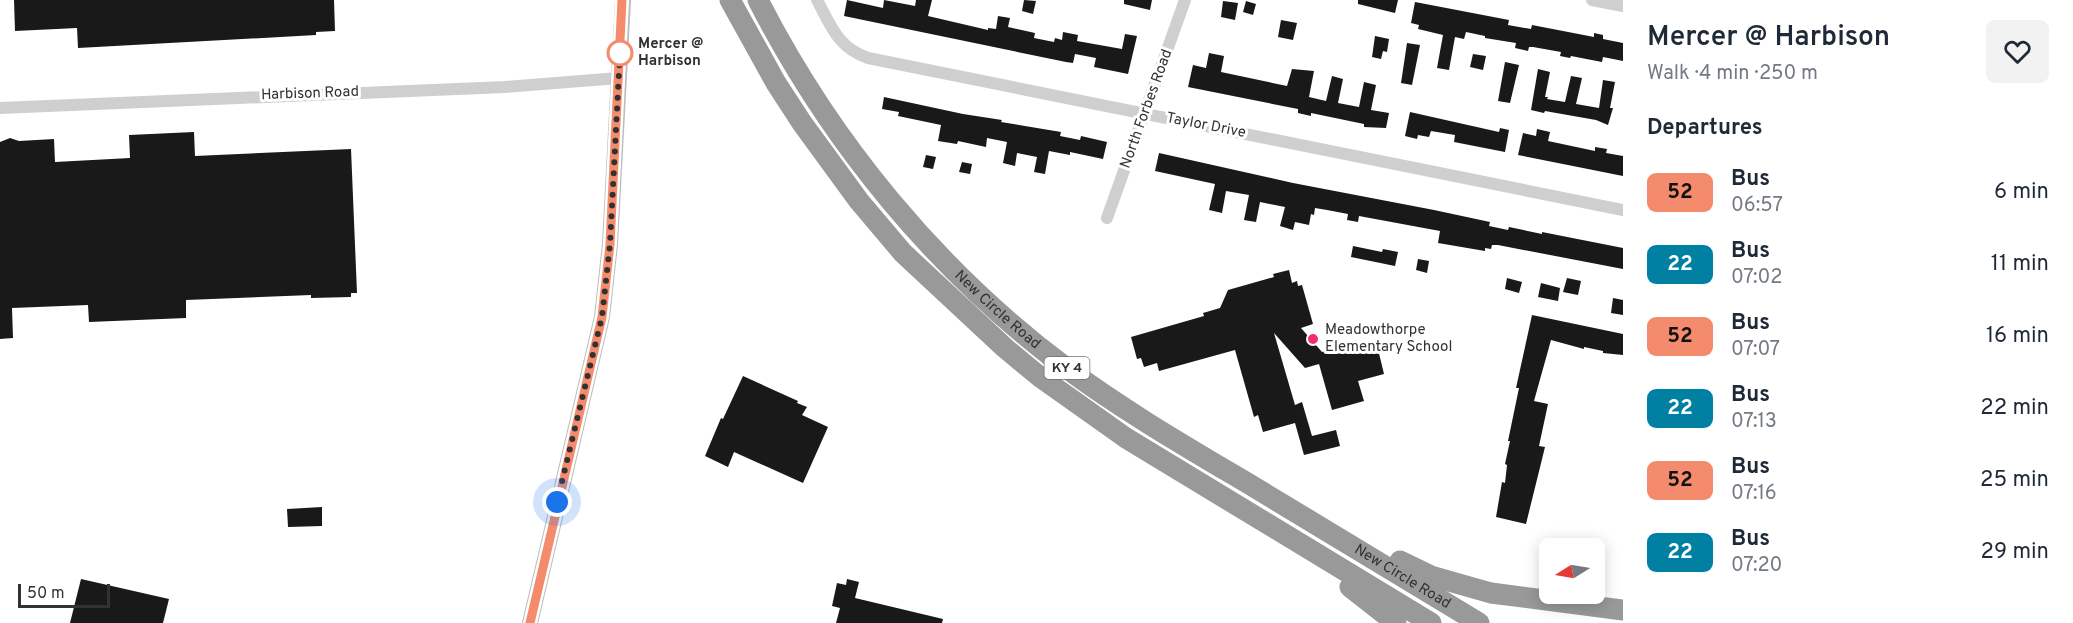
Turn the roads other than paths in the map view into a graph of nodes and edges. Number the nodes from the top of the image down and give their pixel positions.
1 (622, 0) edge
2 (730, 0) edge
3 (759, 0) edge
4 (817, 0) edge
5 (1185, 0) edge
6 (1593, 0) edge
7 (1623, 6) edge
8 (619, 78) junction
9 (0, 108) edge
10 (1145, 114) junction
11 (1623, 210) edge
12 (1107, 218) dead end
13 (1278, 502) junction
14 (1273, 529) junction
15 (1623, 610) edge
16 (530, 623) edge
17 (1396, 623) edge
18 (1431, 623) edge
19 (1479, 623) edge

1 - 8 street
2 - 14 highway, New Circle Road / KY 4
3 - 13 highway, New Circle Road / KY 4
4 - 10 street, Taylor Drive
5 - 10 street, North Forbes Road
6 - 7 street
8 - 9 street, Harbison Road
8 - 16 street
10 - 11 street, Taylor Drive
10 - 12 street, North Forbes Road
13 - 15 highway
13 - 19 highway, New Circle Road / KY 4
14 - 17 highway
14 - 18 highway, New Circle Road / KY 4

